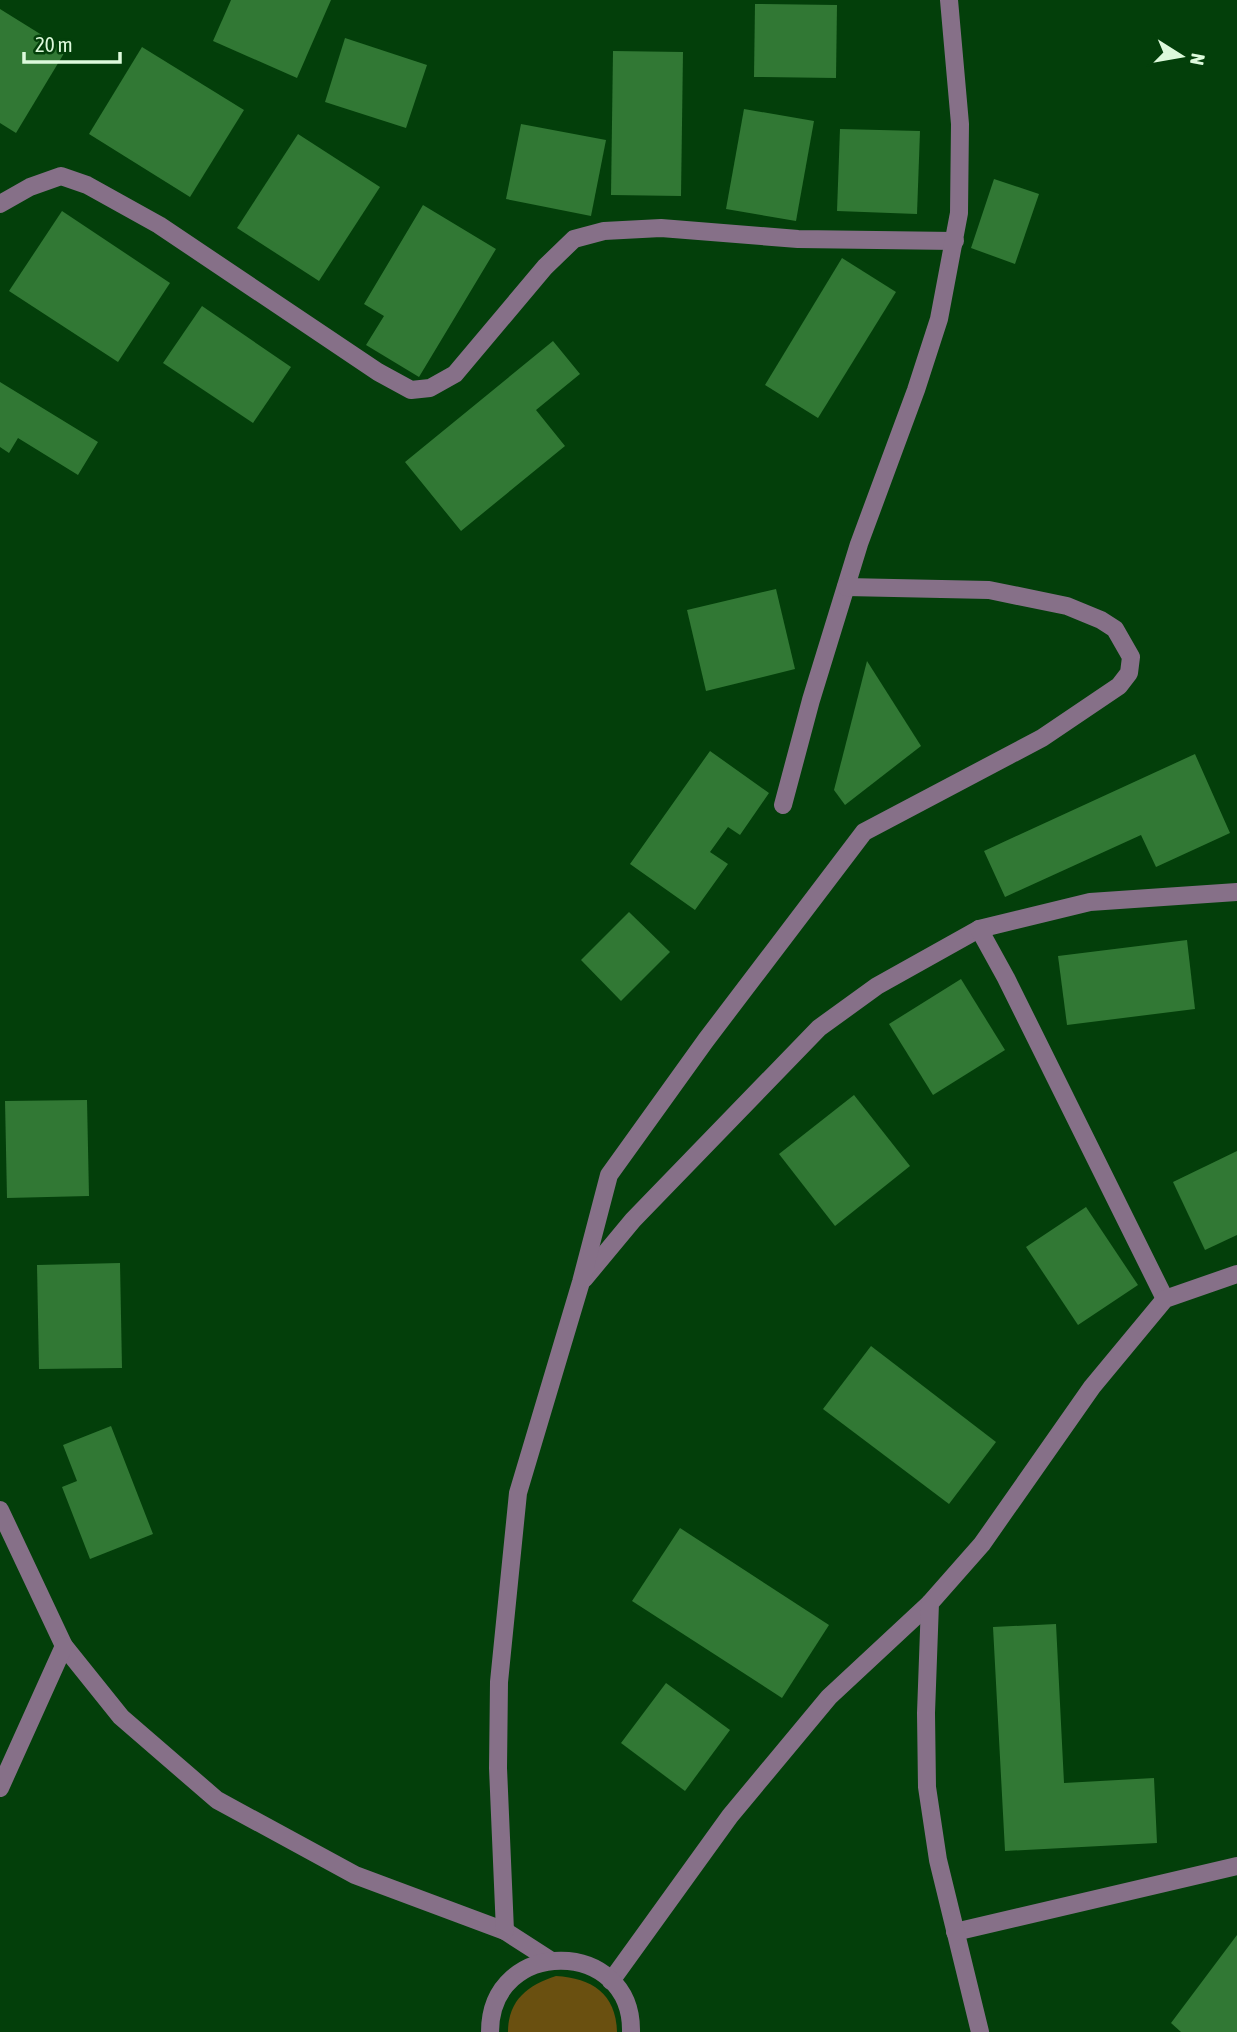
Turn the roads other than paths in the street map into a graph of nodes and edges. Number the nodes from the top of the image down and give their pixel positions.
1 (949, 0) edge
2 (0, 204) edge
3 (955, 241) junction
4 (846, 587) junction
5 (783, 805) dead end
6 (1237, 892) edge
7 (979, 929) junction
8 (1237, 1274) edge
9 (581, 1282) junction
10 (1165, 1299) junction
11 (0, 1510) edge
12 (930, 1603) junction
13 (64, 1646) junction
14 (0, 1788) edge
15 (1237, 1866) edge
16 (505, 1931) junction
17 (956, 1932) junction
18 (550, 1960) junction
19 (611, 1981) junction
20 (490, 2032) edge
21 (631, 2032) edge
22 (980, 2032) edge

1 - 3 street
2 - 3 street
3 - 4 street
4 - 5 street
4 - 9 street
6 - 7 street
7 - 9 street
7 - 10 street
8 - 10 street
9 - 16 street
10 - 12 street
11 - 13 street
12 - 17 street
12 - 19 street
13 - 14 street
13 - 16 street
15 - 17 street
16 - 18 street
17 - 22 street
18 - 19 street
18 - 20 street
19 - 21 street

